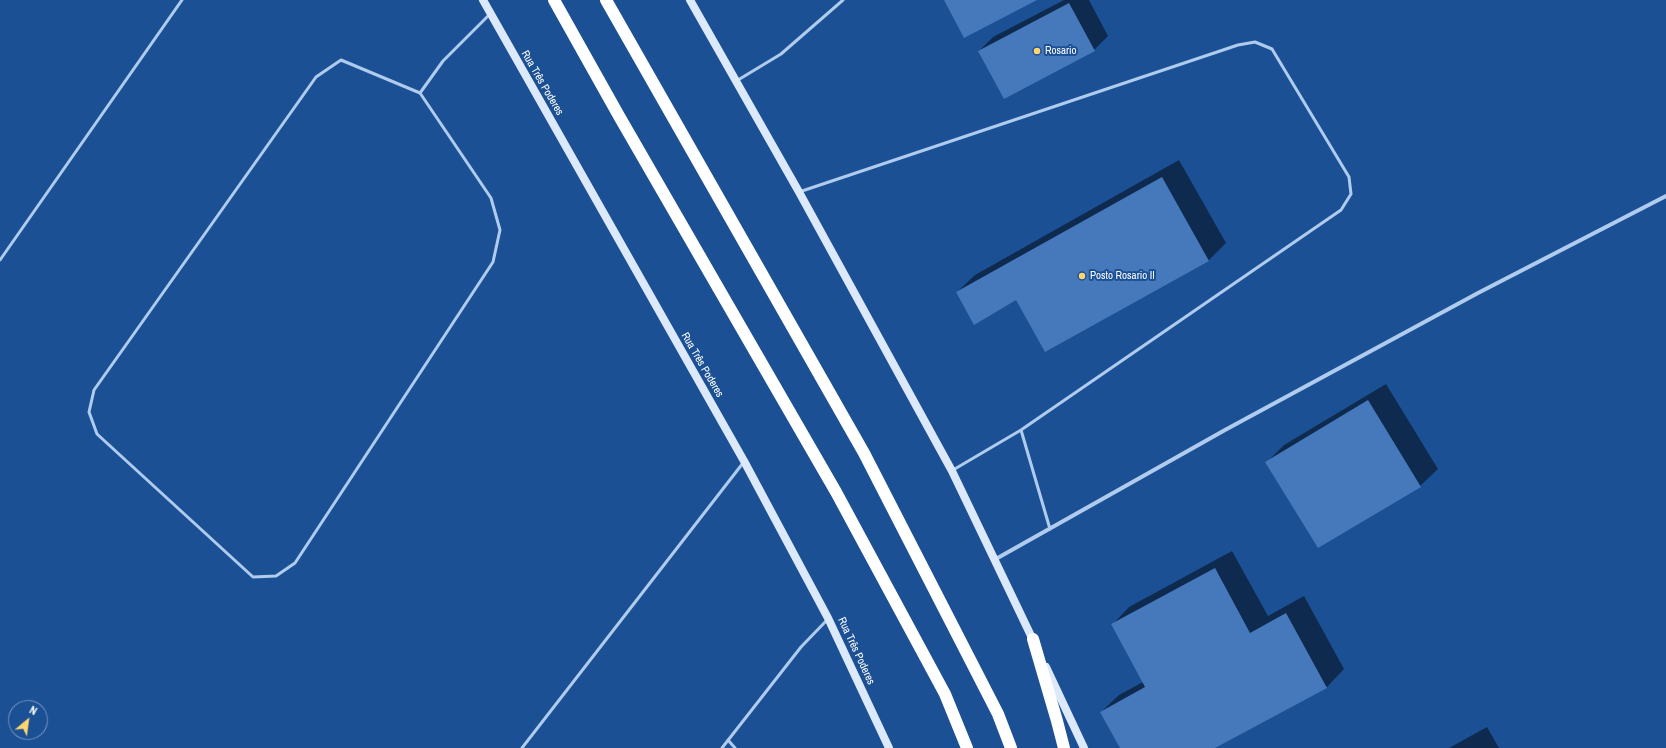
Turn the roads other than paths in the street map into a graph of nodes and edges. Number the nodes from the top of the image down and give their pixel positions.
1 (182, 0) edge
2 (483, 0) edge
3 (554, 0) edge
4 (606, 0) edge
5 (690, 0) edge
6 (843, 0) edge
7 (490, 14) junction
8 (736, 81) junction
9 (420, 93) junction
10 (799, 192) junction
11 (1666, 196) edge
12 (0, 260) edge
13 (1021, 430) junction
14 (744, 461) junction
15 (952, 471) junction
16 (1050, 529) junction
17 (994, 560) junction
18 (828, 618) junction
19 (1033, 639) junction
20 (728, 740) junction
21 (522, 748) edge
22 (722, 748) edge
23 (735, 748) edge
24 (889, 748) edge
25 (967, 748) edge
26 (1011, 748) edge
27 (1064, 748) edge
28 (1084, 748) edge

1 - 12 lane
2 - 7 street, Rua Três Poderes
3 - 25 highway
4 - 26 highway
5 - 8 street
6 - 8 lane
7 - 9 lane
7 - 14 street, Rua Três Poderes
8 - 10 street
9 - 9 lane
10 - 13 lane
10 - 15 street
11 - 16 street
13 - 15 lane
13 - 16 lane
14 - 18 street, Rua Três Poderes
14 - 21 lane
15 - 17 street
16 - 17 street
17 - 19 street
18 - 20 lane
18 - 24 street, Rua Três Poderes
19 - 27 highway
19 - 28 street
20 - 22 lane
20 - 23 lane

